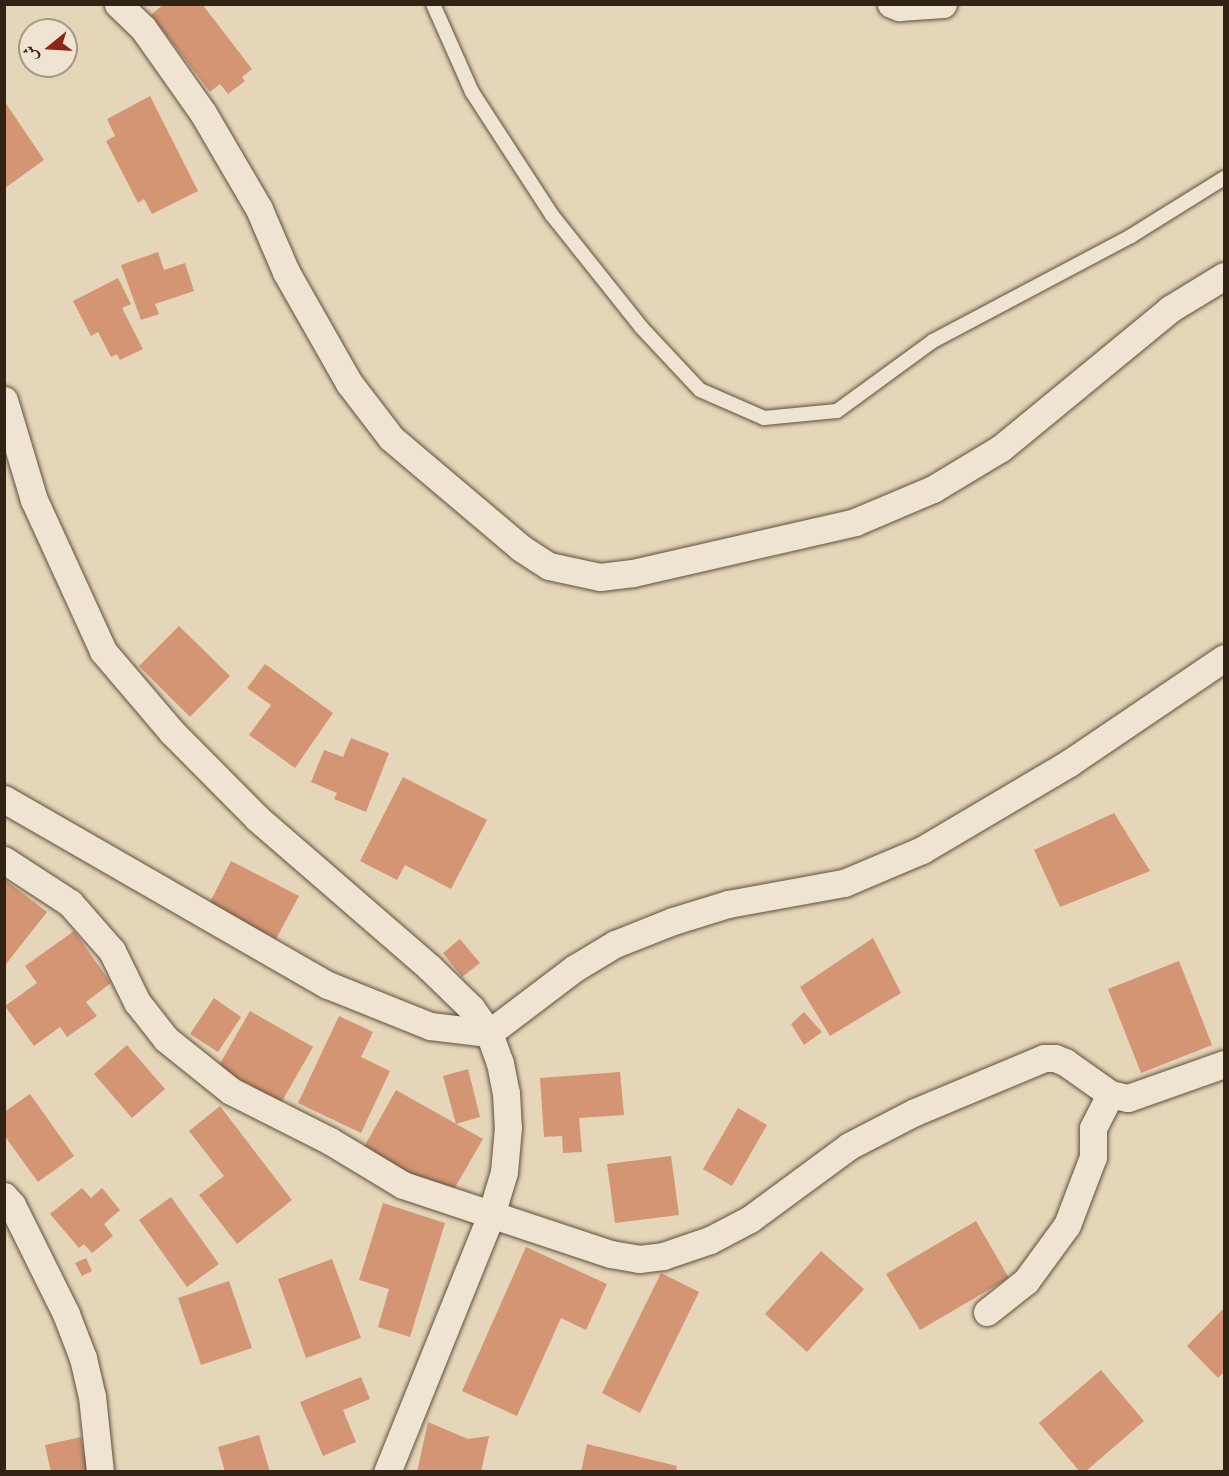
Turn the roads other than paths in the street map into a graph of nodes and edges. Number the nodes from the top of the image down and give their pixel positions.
1 (118, 4) edge
2 (433, 4) edge
3 (891, 4) edge
4 (943, 4) edge
5 (1224, 178) edge
6 (1224, 276) edge
7 (4, 400) edge
8 (1224, 658) edge
9 (4, 799) edge
10 (4, 860) edge
11 (489, 1033) junction
12 (1224, 1064) edge
13 (1110, 1094) junction
14 (4, 1196) edge
15 (492, 1215) junction
16 (987, 1312) dead end
17 (100, 1472) edge
18 (387, 1472) edge

1 - 6 street
2 - 5 lane
3 - 4 street
7 - 11 street
8 - 11 street
9 - 11 street
10 - 15 street
11 - 15 street
12 - 13 street
13 - 15 street
13 - 16 street
14 - 17 street
15 - 18 street

